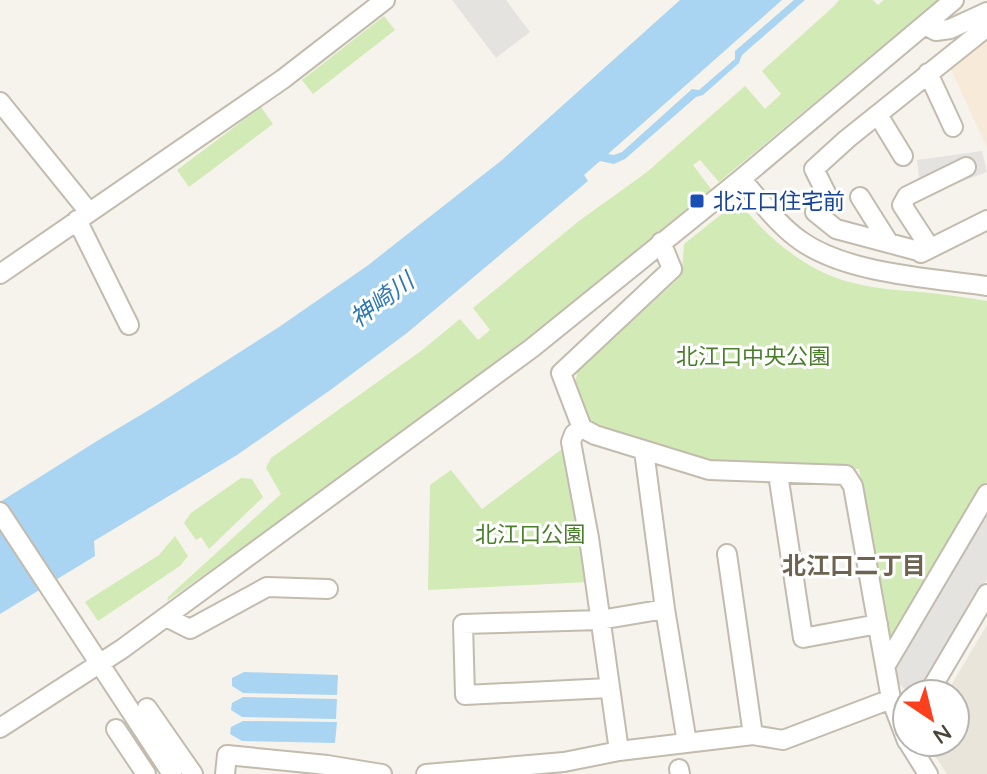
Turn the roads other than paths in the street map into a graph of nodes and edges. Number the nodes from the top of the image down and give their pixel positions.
1 (385, 0) edge
2 (954, 0) edge
3 (987, 12) edge
4 (925, 25) junction
5 (987, 27) edge
6 (928, 73) junction
7 (0, 102) edge
8 (878, 115) junction
9 (953, 127) dead end
10 (903, 156) dead end
11 (966, 167) dead end
12 (741, 179) junction
13 (860, 197) dead end
14 (83, 216) junction
15 (987, 220) edge
16 (661, 242) junction
17 (889, 243) junction
18 (926, 250) junction
19 (0, 274) edge
20 (904, 274) junction
21 (987, 286) edge
22 (129, 325) dead end
23 (582, 428) junction
24 (644, 451) junction
25 (778, 474) junction
26 (987, 494) edge
27 (0, 512) edge
28 (727, 554) dead end
29 (328, 589) dead end
30 (987, 594) edge
31 (665, 609) junction
32 (166, 617) junction
33 (600, 620) junction
34 (878, 624) junction
35 (100, 664) junction
36 (886, 665) junction
37 (937, 678) edge
38 (609, 688) junction
39 (891, 699) joint
40 (147, 708) dead end
41 (0, 728) edge
42 (116, 729) dead end
43 (753, 735) junction
44 (687, 743) junction
45 (619, 751) junction
46 (565, 768) edge
47 (146, 774) edge
48 (172, 774) edge
49 (193, 774) edge
50 (225, 774) edge
51 (382, 774) edge
52 (426, 774) edge

1 - 14 street
2 - 4 street
3 - 4 street
4 - 12 street
5 - 6 street
6 - 8 street
6 - 9 street
7 - 14 street
8 - 10 street
8 - 17 street
11 - 18 street
12 - 16 street
12 - 20 street
13 - 17 street
14 - 19 street
14 - 22 street
15 - 18 street
16 - 23 street
16 - 32 street
17 - 18 street
18 - 20 street
20 - 21 street
23 - 24 street
23 - 33 street
24 - 25 street
24 - 31 street
25 - 34 street
25 - 34 street
26 - 36 street
27 - 35 street
28 - 43 street
29 - 32 street
30 - 37 street
31 - 33 street
31 - 44 street
32 - 35 street
33 - 38 street
33 - 38 street
34 - 36 street
35 - 41 street
35 - 48 street
36 - 39 street
38 - 45 street
39 - 43 street
40 - 49 street
42 - 47 street
43 - 44 street
44 - 45 street
45 - 46 street
46 - 52 street
50 - 51 street

